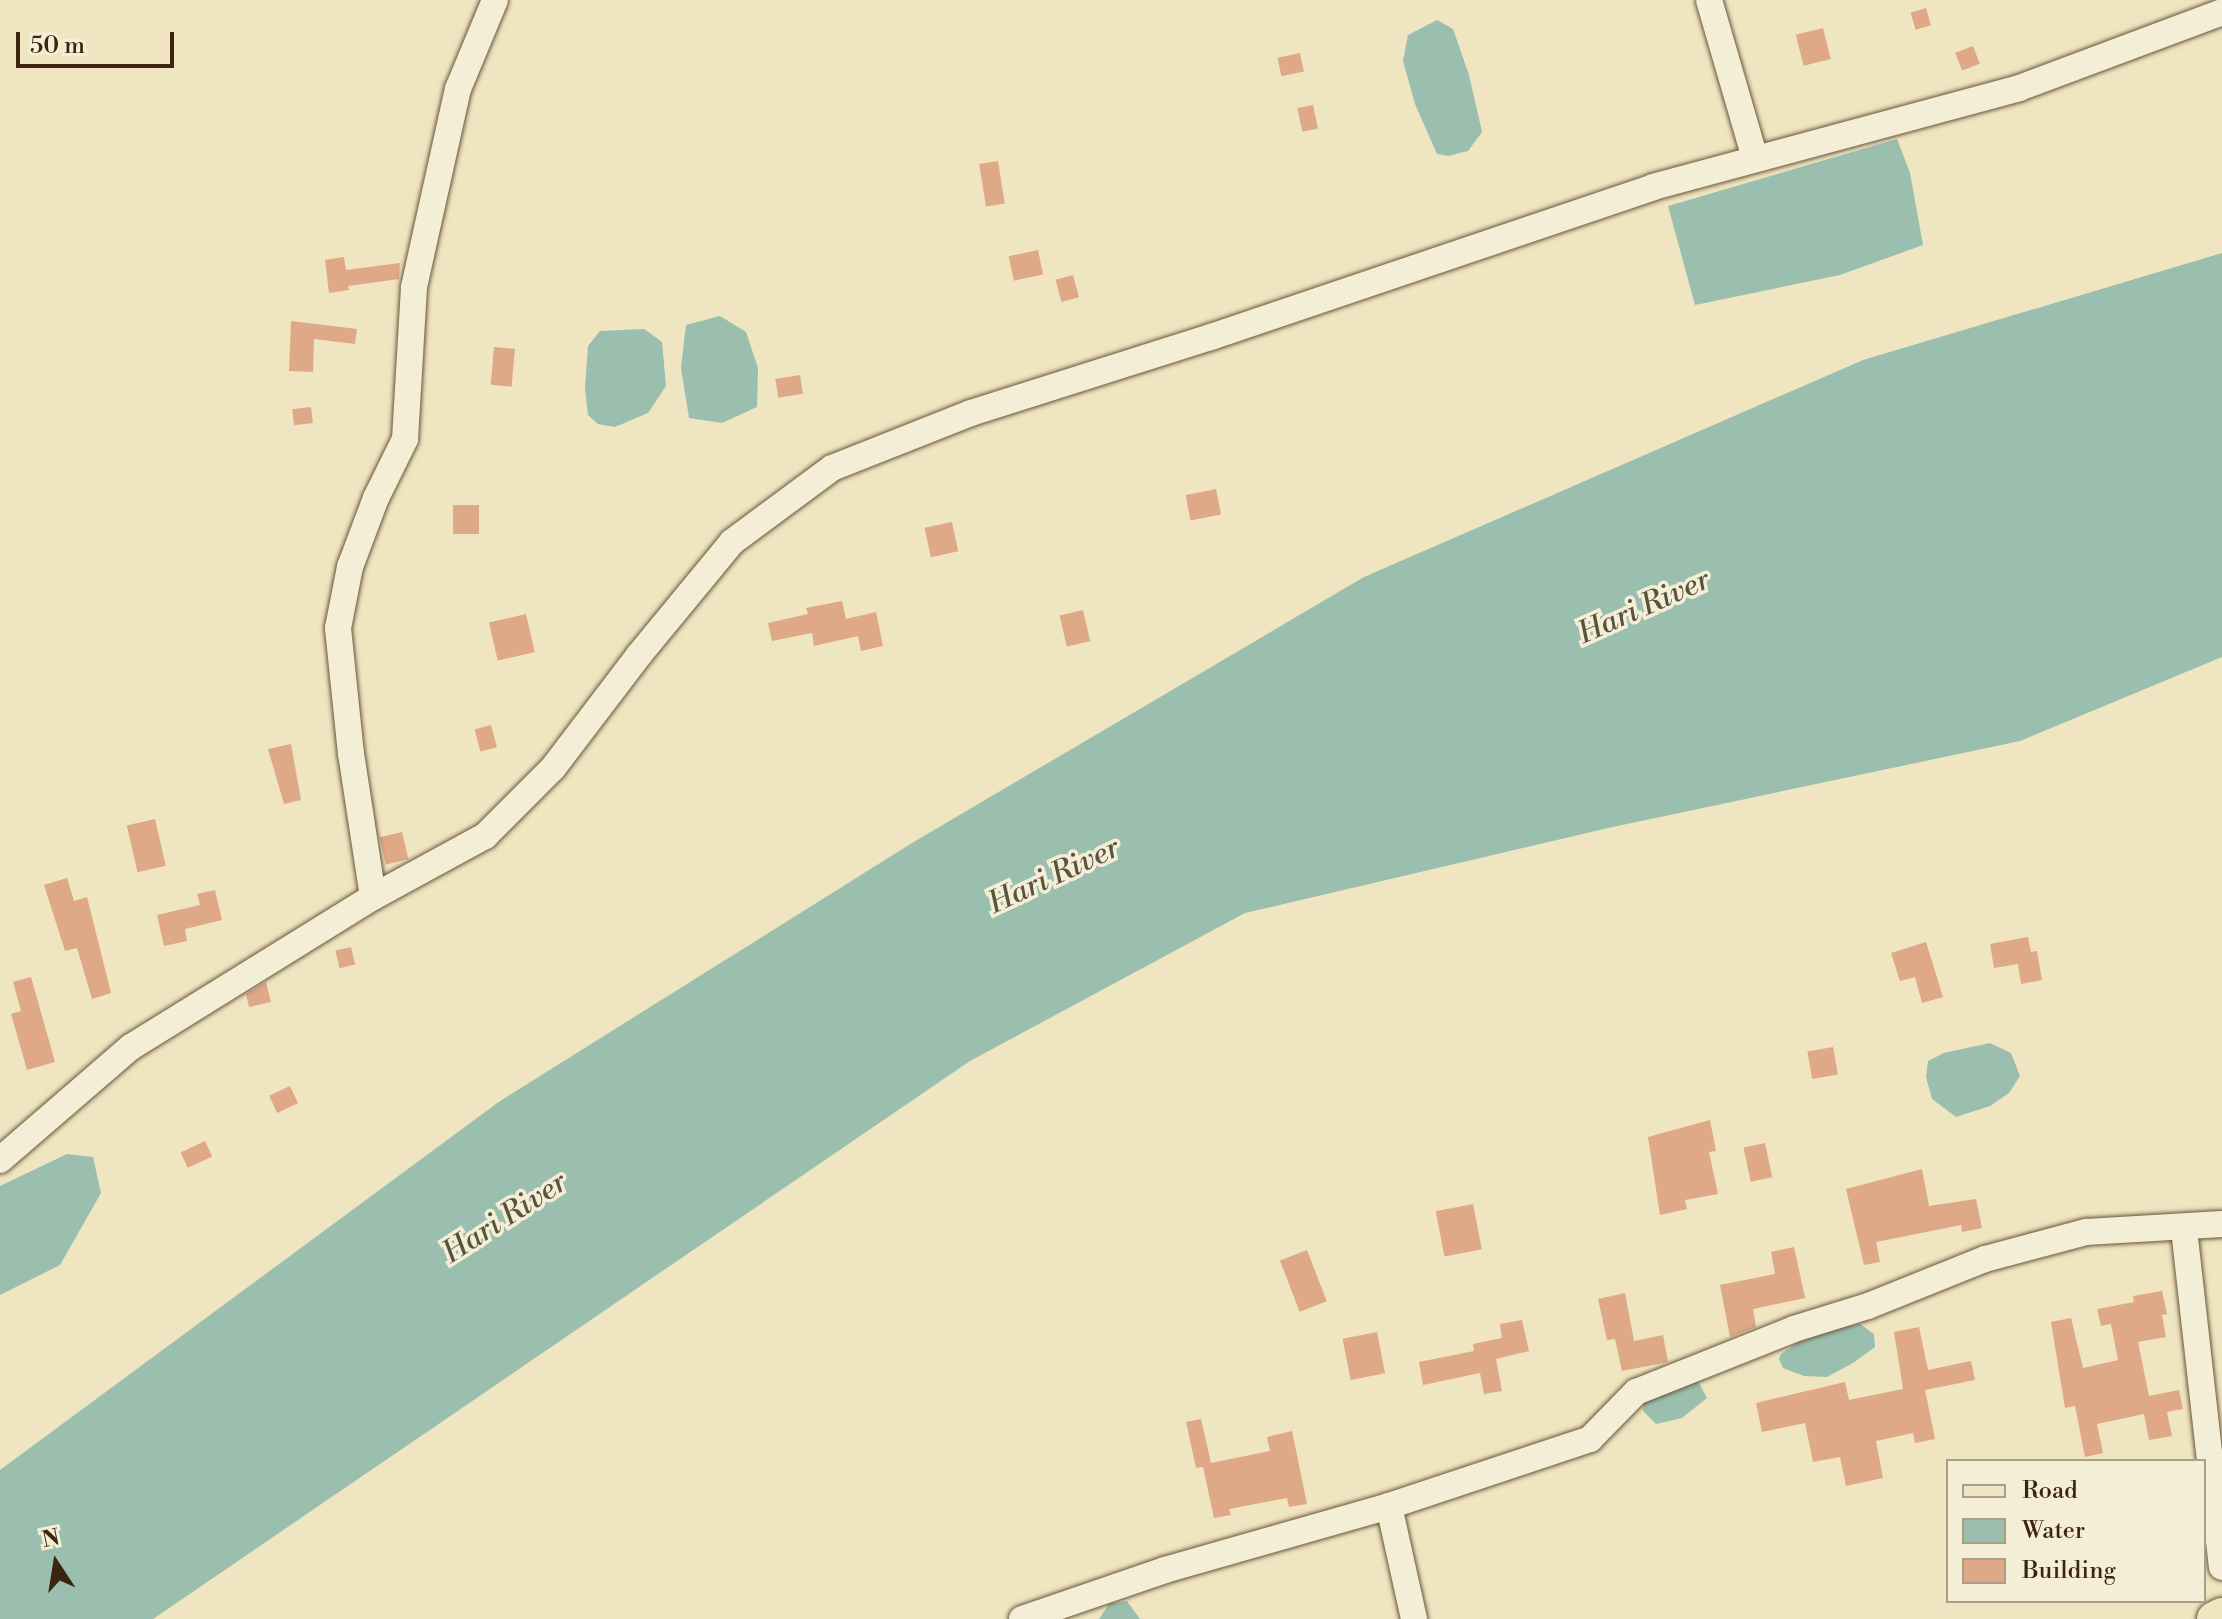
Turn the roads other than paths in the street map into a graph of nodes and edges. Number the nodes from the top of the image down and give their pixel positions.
1 (495, 0) edge
2 (1709, 0) edge
3 (2222, 12) edge
4 (1755, 158) junction
5 (373, 897) junction
6 (0, 1160) edge
7 (2222, 1224) edge
8 (2184, 1229) junction
9 (1389, 1506) junction
10 (2222, 1567) edge
11 (2222, 1615) edge
12 (1022, 1619) edge
13 (1414, 1619) edge
14 (2214, 1619) edge

1 - 5 street
2 - 4 street
3 - 4 street
4 - 5 street
5 - 6 street
7 - 8 street
8 - 9 street
8 - 10 street
9 - 12 street
9 - 13 street
11 - 14 main road

